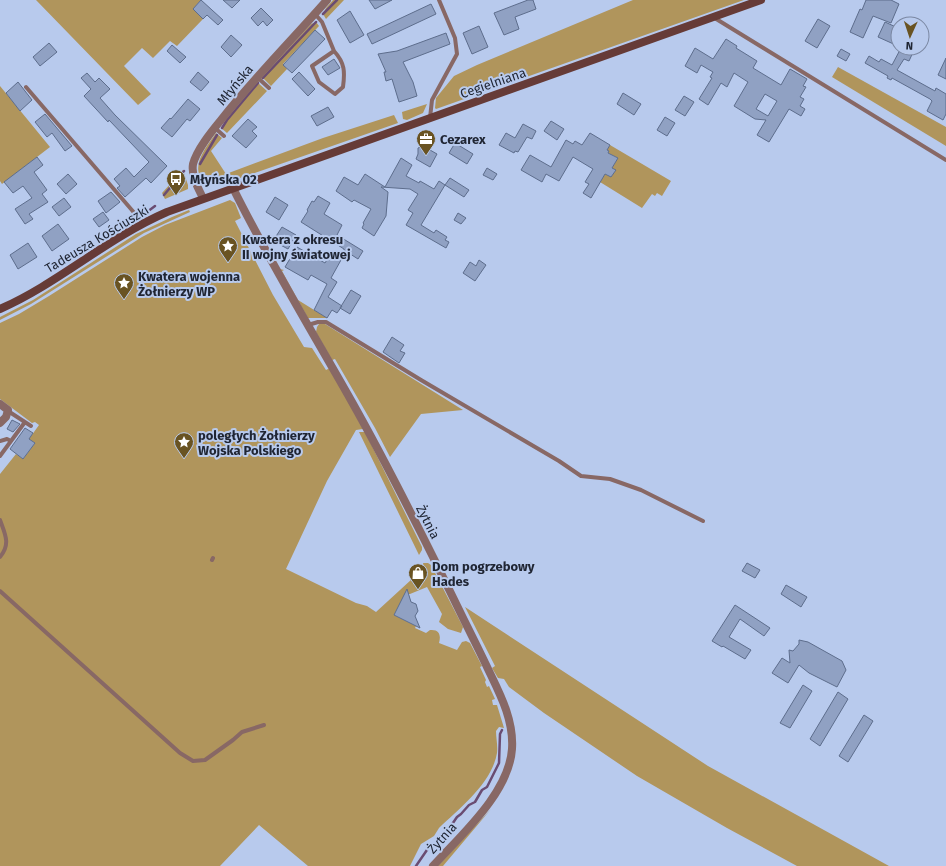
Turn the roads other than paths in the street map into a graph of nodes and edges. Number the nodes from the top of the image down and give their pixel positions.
1 (327, 0) edge
2 (439, 0) edge
3 (761, 0) edge
4 (315, 14) junction
5 (713, 17) junction
6 (334, 51) junction
7 (257, 76) junction
8 (26, 87) dead end
9 (269, 88) dead end
10 (430, 118) junction
11 (214, 128) junction
12 (224, 136) dead end
13 (946, 160) edge
14 (233, 188) junction
15 (203, 198) junction
16 (143, 223) junction
17 (0, 309) edge
18 (308, 325) junction
19 (0, 404) edge
20 (8, 410) junction
21 (25, 422) junction
22 (0, 423) edge
23 (31, 426) dead end
24 (0, 441) edge
25 (11, 441) junction
26 (0, 456) edge
27 (0, 520) edge
28 (703, 521) dead end
29 (0, 557) edge
30 (0, 591) edge
31 (264, 725) dead end
32 (433, 866) edge

1 - 4 street, Młyńska
2 - 10 lane
3 - 5 street, Cegielniana
4 - 6 lane
4 - 7 street, Młyńska
5 - 10 street, Cegielniana
5 - 13 lane
6 - 6 lane
7 - 9 lane
7 - 11 street, Młyńska
8 - 16 lane
10 - 14 street, Cegielniana
11 - 12 lane
11 - 15 street, Młyńska
14 - 15 street, Tadeusza Kościuszki
14 - 18 street, Żytnia
15 - 16 street, Tadeusza Kościuszki
16 - 17 street, Tadeusza Kościuszki
18 - 28 lane
18 - 32 street, Żytnia
19 - 20 street
20 - 21 lane
20 - 22 street
21 - 23 lane
21 - 25 lane
24 - 25 lane
25 - 26 lane
27 - 29 lane
30 - 31 lane

